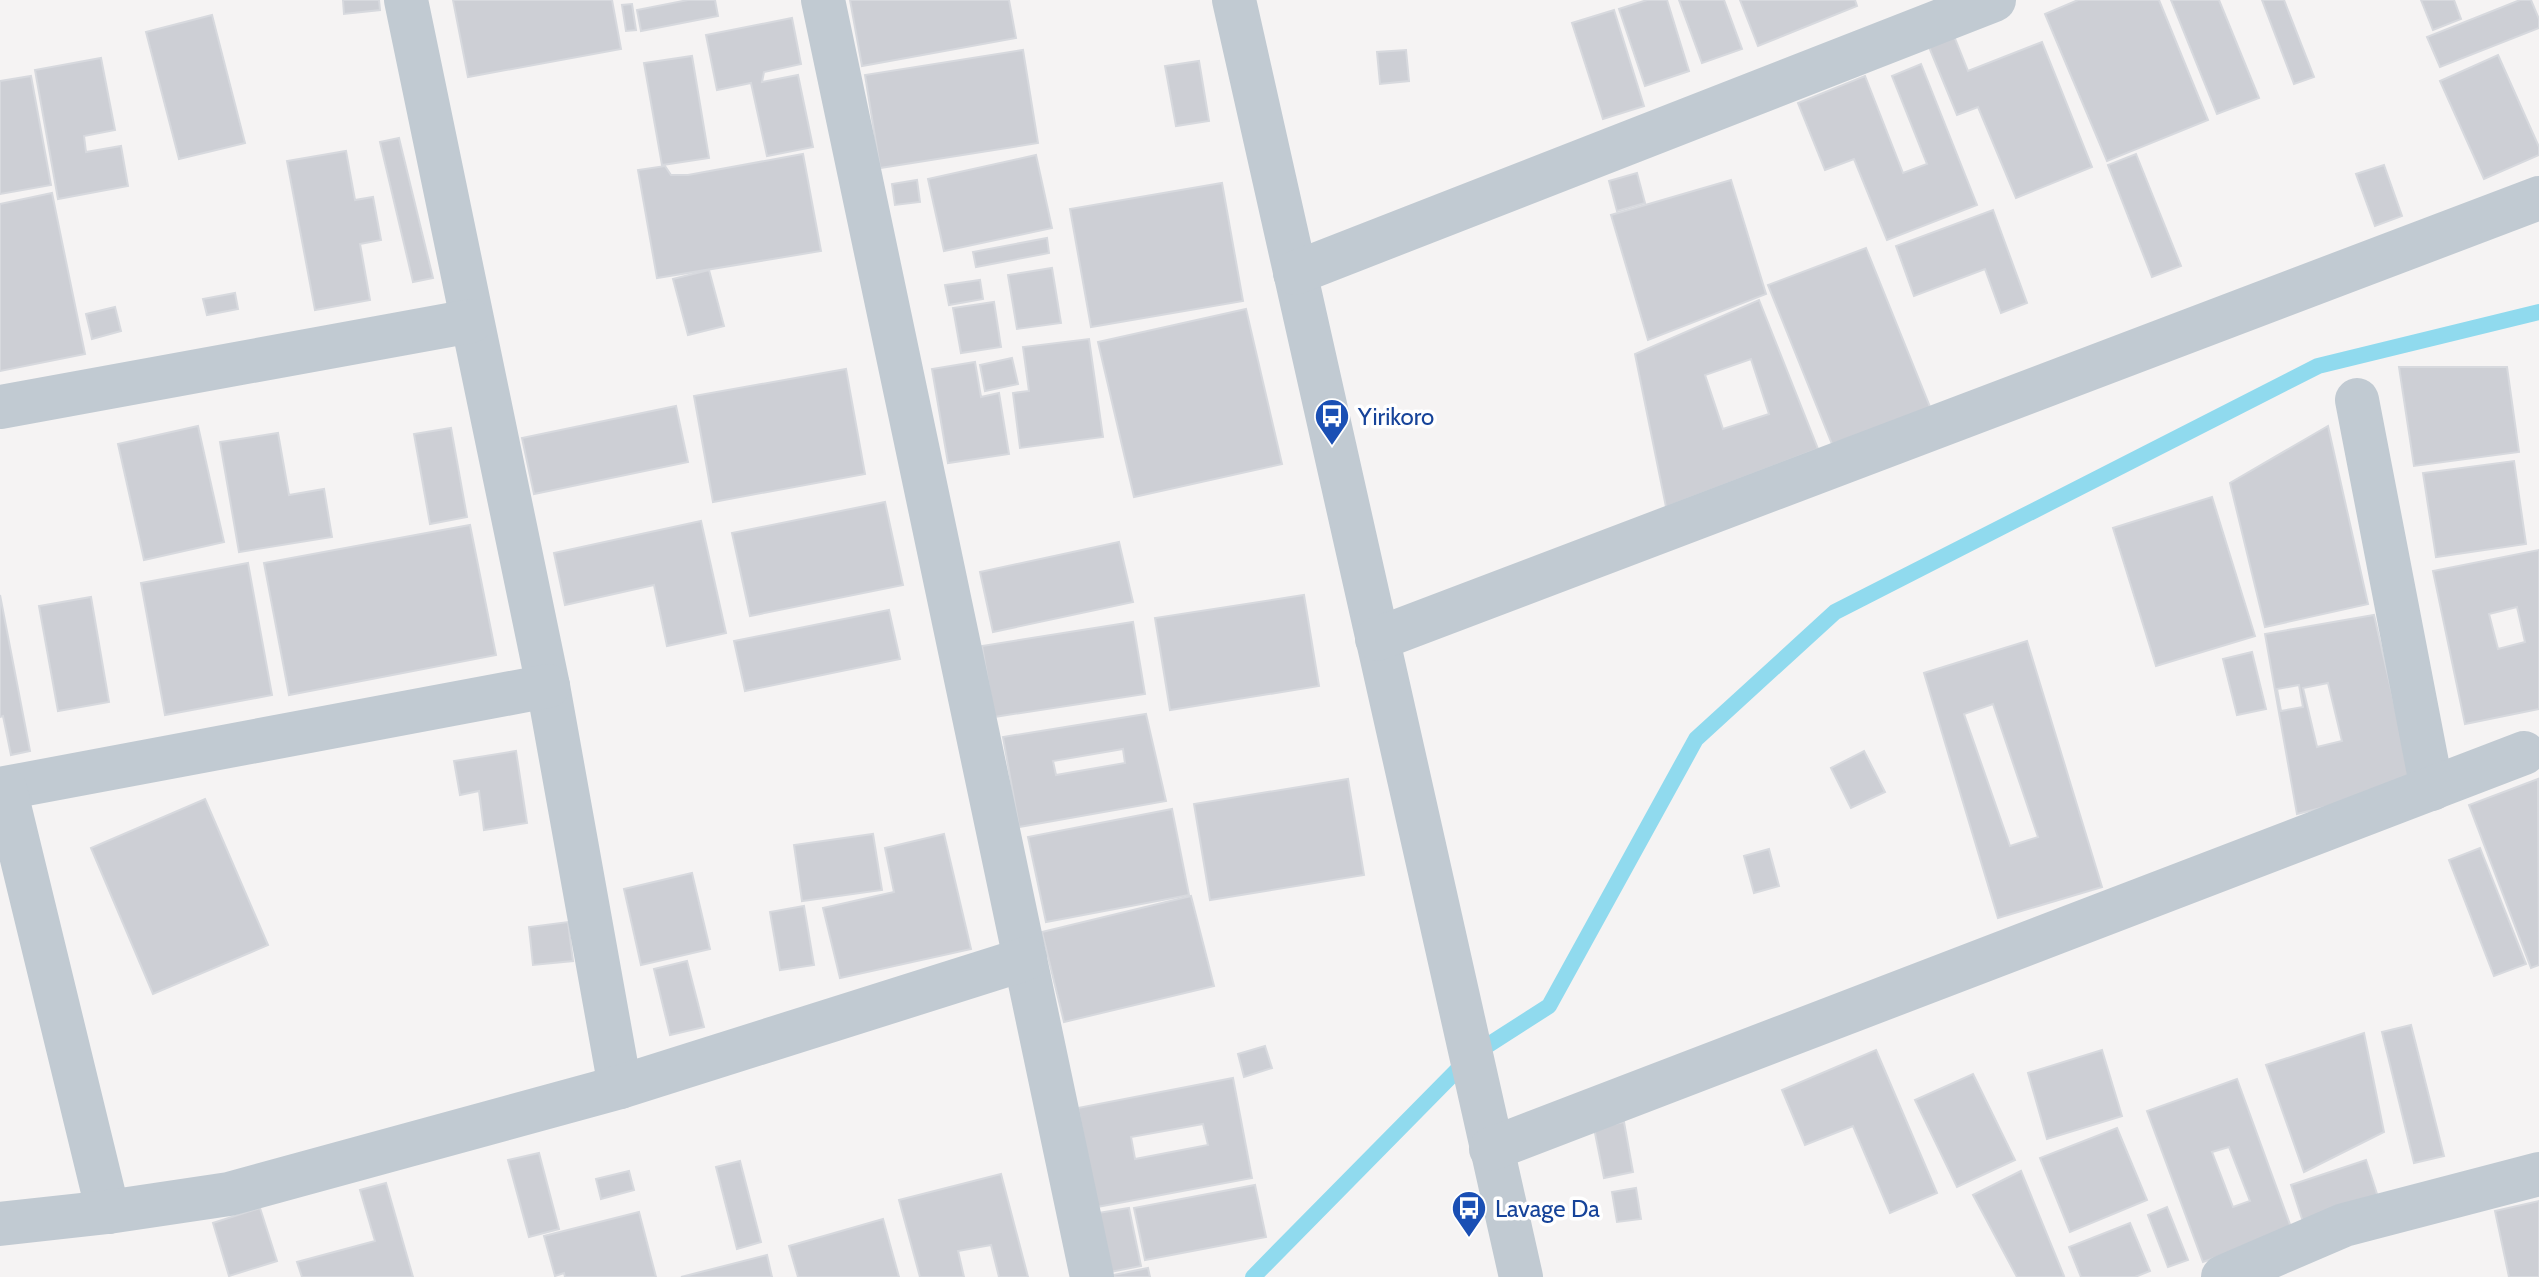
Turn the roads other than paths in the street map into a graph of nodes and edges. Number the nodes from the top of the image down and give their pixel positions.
1 (406, 0) edge
2 (823, 0) edge
3 (1234, 0) edge
4 (1994, 0) edge
5 (2539, 198) edge
6 (1295, 273) junction
7 (471, 321) junction
8 (2357, 400) dead end
9 (0, 407) edge
10 (1377, 639) junction
11 (548, 686) junction
12 (2524, 753) dead end
13 (3, 789) edge
14 (2432, 789) junction
15 (1025, 959) junction
16 (620, 1087) junction
17 (1491, 1149) junction
18 (2539, 1174) edge
19 (108, 1212) junction
20 (0, 1224) edge
21 (1510, 1270) edge
22 (1092, 1277) edge
23 (2223, 1277) edge

1 - 7 street
2 - 15 street
3 - 6 street
4 - 6 street
5 - 10 street
6 - 10 street
7 - 9 street
7 - 11 street
8 - 14 street
10 - 17 street
11 - 13 street
11 - 16 street
12 - 14 street
13 - 19 street
14 - 17 street
15 - 16 street
15 - 22 street
16 - 19 street
17 - 21 street
18 - 23 street
19 - 20 street

